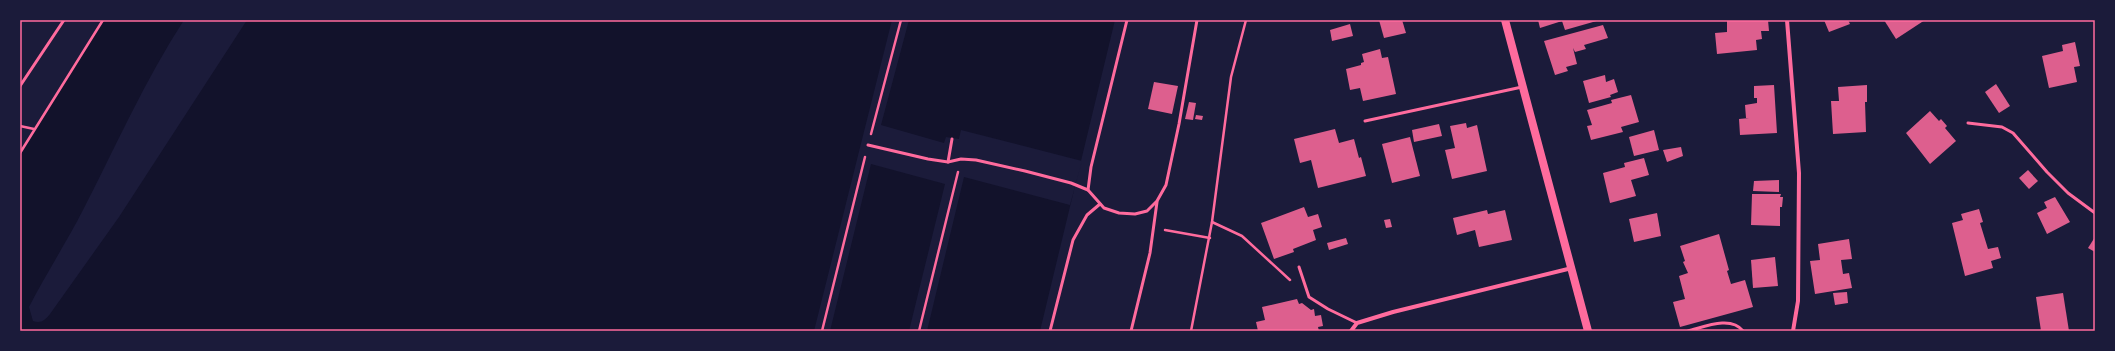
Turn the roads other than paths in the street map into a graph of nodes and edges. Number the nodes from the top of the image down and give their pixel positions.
1 (64, 20) edge
2 (1127, 20) edge
3 (1197, 20) edge
4 (1505, 20) edge
5 (1787, 20) edge
6 (20, 86) edge
7 (1524, 87) junction
8 (1365, 121) dead end
9 (1968, 123) dead end
10 (952, 139) dead end
11 (868, 145) road end
12 (948, 162) junction
13 (1088, 190) junction
14 (1158, 201) junction
15 (1100, 204) junction
16 (2095, 213) edge
17 (1299, 267) dead end
18 (1572, 268) junction
19 (1357, 323) junction
20 (1050, 331) edge
21 (1131, 331) edge
22 (1351, 331) edge
23 (1588, 331) edge
24 (1688, 331) edge
25 (1743, 331) edge
26 (1793, 331) edge

1 - 6 lane
2 - 13 lane
3 - 14 lane
4 - 7 main road
5 - 26 street
7 - 8 lane
7 - 18 main road
9 - 16 lane
10 - 12 lane
11 - 12 lane
12 - 13 lane
13 - 15 lane
14 - 15 lane
14 - 21 lane
15 - 20 lane
17 - 19 lane
18 - 19 street
18 - 23 main road
19 - 22 street
24 - 25 lane

